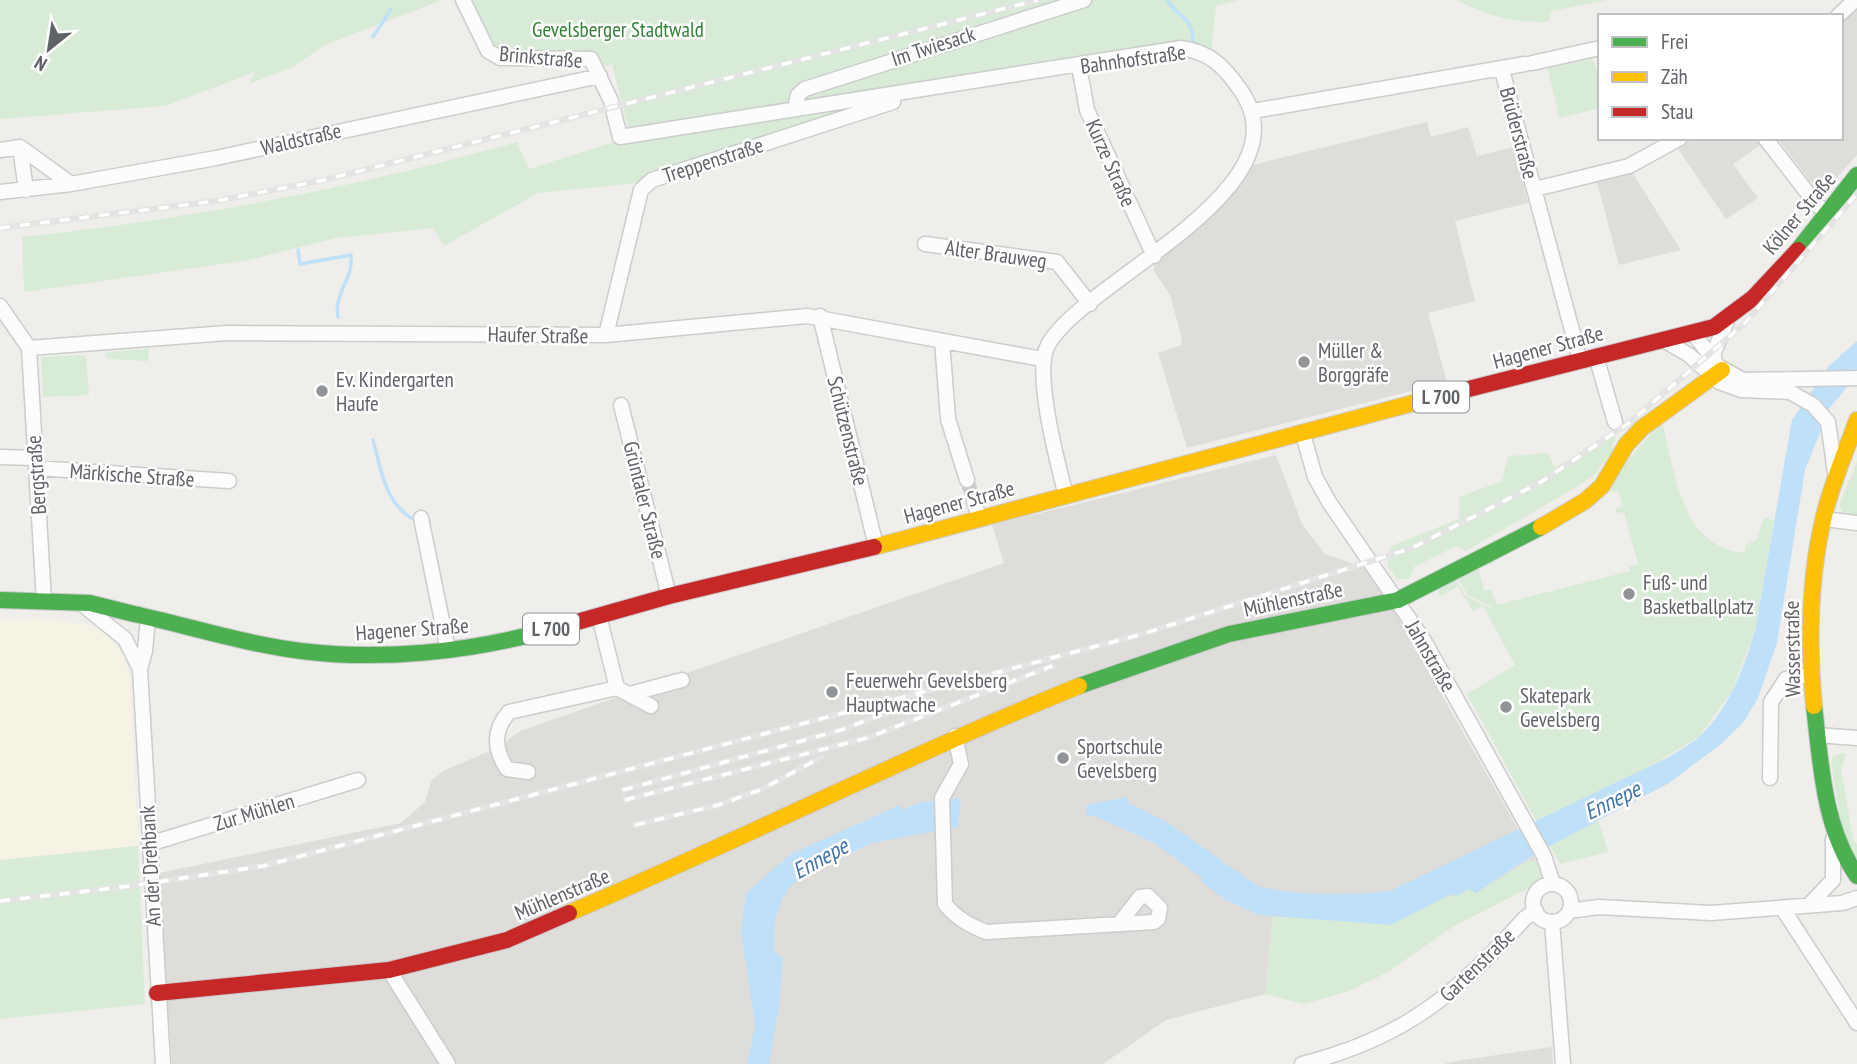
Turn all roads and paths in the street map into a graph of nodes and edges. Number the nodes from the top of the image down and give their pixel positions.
1 (463, 0) edge
2 (1084, 0) edge
3 (1855, 0) edge
4 (1841, 14) edge
5 (1598, 48) edge
6 (1079, 66) junction
7 (1502, 69) junction
8 (600, 76) junction
9 (931, 90) junction
10 (795, 109) junction
11 (1252, 111) junction
12 (1676, 140) edge
13 (1767, 140) edge
14 (20, 147) junction
15 (0, 150) edge
16 (1857, 175) edge
17 (71, 184) junction
18 (1535, 189) junction
19 (26, 190) junction
20 (0, 192) edge
21 (1827, 213) junction
22 (925, 244) dead end
23 (1154, 256) junction
24 (1772, 277) joint
25 (1090, 303) junction
26 (0, 306) edge
27 (820, 316) junction
28 (1727, 320) junction
29 (1694, 334) junction
30 (606, 335) junction
31 (942, 341) junction
32 (1665, 341) junction
33 (29, 348) junction
34 (1588, 358) junction
35 (1042, 359) junction
36 (1712, 369) junction
37 (1856, 378) edge
38 (621, 405) dead end
39 (1857, 420) edge
40 (1615, 422) dead end
41 (1303, 434) junction
42 (0, 457) edge
43 (36, 463) junction
44 (967, 480) tunnel mouth
45 (229, 481) dead end
46 (1835, 481) junction
47 (1066, 496) junction
48 (974, 501) tunnel mouth
49 (421, 518) dead end
50 (979, 518) junction
51 (1824, 519) junction
52 (1857, 523) edge
53 (876, 546) junction
54 (669, 596) junction
55 (0, 600) edge
56 (1398, 600) junction
57 (44, 601) junction
58 (83, 605) junction
59 (141, 616) junction
60 (599, 616) junction
61 (132, 648) junction
62 (448, 650) junction
63 (140, 669) junction
64 (1811, 674) junction
65 (682, 680) dead end
66 (624, 691) junction
67 (652, 706) dead end
68 (1817, 735) junction
69 (955, 736) junction
70 (1857, 738) edge
71 (528, 772) dead end
72 (1770, 778) dead end
73 (358, 780) dead end
74 (1833, 839) junction
75 (149, 844) junction
76 (1857, 876) edge
77 (1553, 884) junction
78 (1569, 894) junction
79 (1857, 898) edge
80 (1809, 905) junction
81 (1599, 907) junction
82 (1783, 909) junction
83 (1535, 911) junction
84 (1569, 911) junction
85 (1552, 922) junction
86 (1119, 924) dead end
87 (389, 970) junction
88 (158, 993) junction
89 (1857, 1023) edge
90 (163, 1064) edge
91 (448, 1064) edge
92 (1302, 1064) edge
93 (1563, 1064) edge

1 - 8 street, Brinkstraße
2 - 10 street, Im Twiesack
3 - 4 street
5 - 7 street
6 - 9 street, Bahnhofstraße
6 - 11 street, Bahnhofstraße
6 - 23 street, Kurze Straße
7 - 11 street, Brüderstraße
7 - 18 street, Brüderstraße
8 - 10 street, Bahnhofstraße
8 - 17 street, Waldstraße
9 - 10 street, Bahnhofstraße
9 - 30 street, Treppenstraße
11 - 23 street
12 - 18 street
13 - 21 street
14 - 15 street
14 - 17 street
14 - 19 street
16 - 21 main road, Kölner Straße / L 700
17 - 19 street, Waldstraße
18 - 34 street, Brüderstraße
19 - 20 street, Waldstraße
21 - 24 main road, Kölner Straße / L 700
22 - 25 street, Alter Brauweg
23 - 25 street
24 - 28 main road, Hagener Straße / L 700
25 - 35 street
26 - 33 street
27 - 30 street, Haufer Straße
27 - 31 street, Haufer Straße
27 - 53 street, Schützenstraße
28 - 29 main road, Hagener Straße / L 700
28 - 36 street
29 - 32 main road, Hagener Straße / L 700
29 - 36 street
30 - 33 street, Haufer Straße
31 - 35 street, Haufer Straße
31 - 44 street
32 - 34 main road, Hagener Straße / L 700
32 - 36 street
33 - 43 street, Bergstraße
34 - 40 street, Brüderstraße
34 - 41 main road, Hagener Straße / L 700
35 - 47 street
36 - 37 street
36 - 46 street
36 - 56 main road, Mühlenstraße
38 - 54 street, Grüntaler Straße
39 - 46 main road, Wasserstraße
41 - 47 main road, Hagener Straße / L 700
41 - 56 street, Jahnstraße
42 - 43 street, Märkische Straße
43 - 45 street, Märkische Straße
43 - 57 street, Bergstraße
46 - 51 main road, Wasserstraße
47 - 50 main road, Hagener Straße / L 700
48 - 50 street
49 - 62 street
50 - 53 main road, Hagener Straße / L 700
51 - 52 street
51 - 64 main road, Wasserstraße
53 - 54 main road, Hagener Straße / L 700
54 - 60 main road, Hagener Straße / L 700
55 - 57 main road, Hagener Straße / L 700
56 - 69 main road, Mühlenstraße
56 - 77 street, Jahnstraße
57 - 58 main road, Hagener Straße / L 700
58 - 59 main road, Hagener Straße / L 700
58 - 61 street, An der Drehbank
59 - 61 street, An der Drehbank
59 - 62 main road, Hagener Straße / L 700
59 - 63 street, An der Drehbank
60 - 62 main road, Hagener Straße / L 700
60 - 66 street
61 - 63 street, An der Drehbank
63 - 75 street, An der Drehbank
64 - 68 main road, Wasserstraße
64 - 72 street
65 - 66 street
66 - 67 street
66 - 71 street
68 - 70 street
68 - 74 main road, Wasserstraße
69 - 86 street
69 - 87 main road, Mühlenstraße
73 - 75 street, Zur Mühlen
74 - 76 main road, Wasserstraße
74 - 80 street
75 - 88 street, An der Drehbank
77 - 78 street
77 - 83 street
78 - 81 street
78 - 84 street
79 - 80 street
80 - 82 street
81 - 82 street
81 - 84 street
82 - 89 street
83 - 85 street
83 - 92 street, Gartenstraße
84 - 85 street
85 - 93 street
87 - 88 main road, Mühlenstraße
87 - 91 street
88 - 90 street, An der Drehbank

